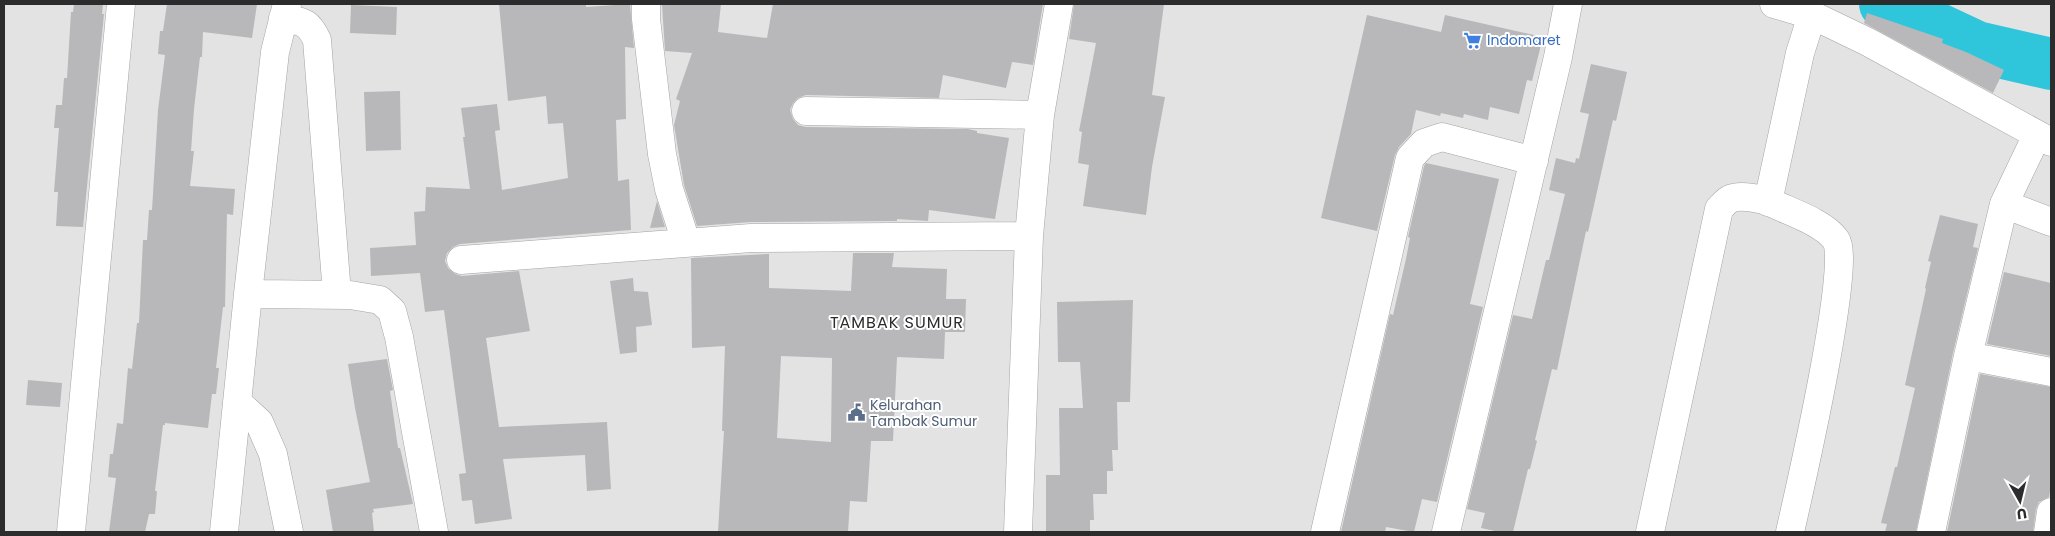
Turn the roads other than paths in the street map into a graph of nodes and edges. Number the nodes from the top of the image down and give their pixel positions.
1 (121, 4) edge
2 (646, 4) edge
3 (1059, 4) edge
4 (1568, 4) edge
5 (1774, 4) edge
6 (286, 11) edge
7 (1810, 21) junction
8 (806, 111) dead end
9 (1040, 115) junction
10 (2044, 139) edge
11 (1534, 161) junction
12 (2014, 182) junction
13 (1768, 202) junction
14 (2051, 222) edge
15 (1029, 236) junction
16 (686, 242) junction
17 (461, 260) dead end
18 (248, 294) junction
19 (338, 294) junction
20 (1968, 356) junction
21 (2051, 372) edge
22 (237, 402) junction
23 (2051, 512) edge
24 (71, 532) edge
25 (224, 532) edge
26 (289, 532) edge
27 (434, 532) edge
28 (1018, 532) edge
29 (1325, 532) edge
30 (1446, 532) edge
31 (1650, 532) edge
32 (1790, 532) edge
33 (1931, 532) edge
34 (2048, 532) edge

1 - 24 street
2 - 16 street
3 - 9 street
4 - 11 street
5 - 7 street
6 - 18 street
6 - 19 street
7 - 10 street
7 - 13 street
8 - 9 street
9 - 15 street
10 - 12 street
11 - 29 street
11 - 30 street
12 - 14 street
12 - 20 street
13 - 31 street
13 - 32 street
15 - 16 street
15 - 28 street
16 - 17 street
18 - 19 street
18 - 22 street
19 - 27 street
20 - 21 street
20 - 33 street
22 - 25 street
22 - 26 street
23 - 34 street

